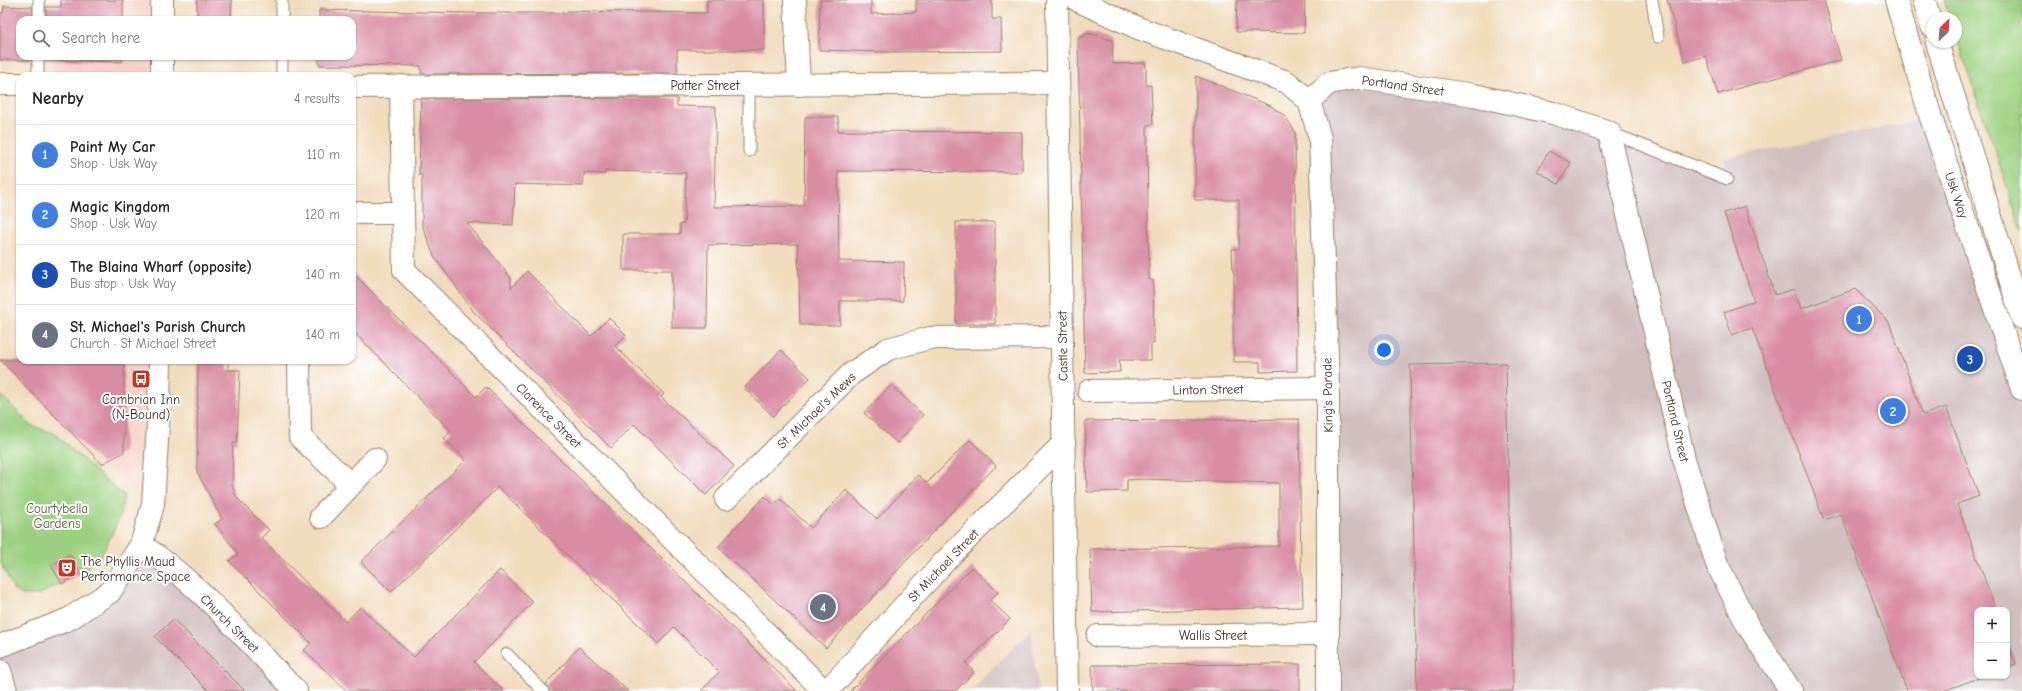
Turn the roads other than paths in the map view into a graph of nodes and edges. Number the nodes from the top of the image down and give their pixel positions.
1 (39, 0) edge
2 (162, 0) edge
3 (282, 0) edge
4 (795, 0) edge
5 (1057, 0) edge
6 (1076, 0) edge
7 (1652, 0) edge
8 (1896, 0) edge
9 (1924, 0) edge
10 (1928, 12) edge
11 (39, 16) edge
12 (162, 16) edge
13 (282, 16) edge
14 (1658, 37) dead end
15 (1939, 48) edge
16 (38, 60) edge
17 (162, 60) edge
18 (282, 60) edge
19 (38, 72) edge
20 (162, 72) edge
21 (282, 72) edge
22 (1058, 83) junction
23 (0, 84) edge
24 (16, 84) edge
25 (749, 85) junction
26 (799, 85) junction
27 (401, 86) junction
28 (356, 87) edge
29 (1309, 101) junction
30 (1609, 132) junction
31 (749, 151) dead end
32 (1727, 179) dead end
33 (356, 213) edge
34 (402, 213) junction
35 (2022, 318) edge
36 (1062, 337) junction
37 (160, 364) edge
38 (299, 364) edge
39 (1328, 388) junction
40 (2022, 389) edge
41 (1089, 391) dead end
42 (1064, 443) junction
43 (375, 459) dead end
44 (350, 484) junction
45 (726, 499) dead end
46 (321, 517) dead end
47 (141, 545) junction
48 (1327, 634) junction
49 (1098, 636) dead end
50 (0, 646) edge
51 (507, 654) dead end
52 (0, 671) edge
53 (6, 691) edge
54 (296, 691) edge
55 (543, 691) edge
56 (825, 691) edge
57 (1067, 691) edge
58 (1328, 691) edge
59 (1791, 691) edge

1 - 11 lane
2 - 12 street
3 - 13 lane
4 - 26 street
5 - 22 street, Castle Street
6 - 29 street
7 - 14 lane
8 - 40 street, Usk Way
9 - 10 street
15 - 35 street, Usk Way
16 - 19 lane
17 - 20 street
18 - 21 lane
22 - 26 street, Potter Street
22 - 36 street, Castle Street
23 - 24 street
25 - 26 street, Potter Street
25 - 27 street, Potter Street
25 - 31 lane
27 - 28 street, Potter Street
27 - 34 street, Clarence Street
29 - 30 street, Portland Street
29 - 39 street, King's Parade
30 - 32 lane, Portland Street
30 - 59 street, Portland Street
33 - 34 street
34 - 56 street, Clarence Street
36 - 42 street, Castle Street
36 - 45 street, St. Michael's Mews
37 - 47 street
38 - 44 street
39 - 41 street, Linton Street
39 - 48 street, King's Parade
42 - 56 street, St Michael Street
42 - 57 street, Castle Street
43 - 44 street
44 - 46 street
47 - 50 street
47 - 54 street, Church Street
48 - 49 street, Wallis Street
48 - 58 street, King's Parade
51 - 55 lane
52 - 53 street

